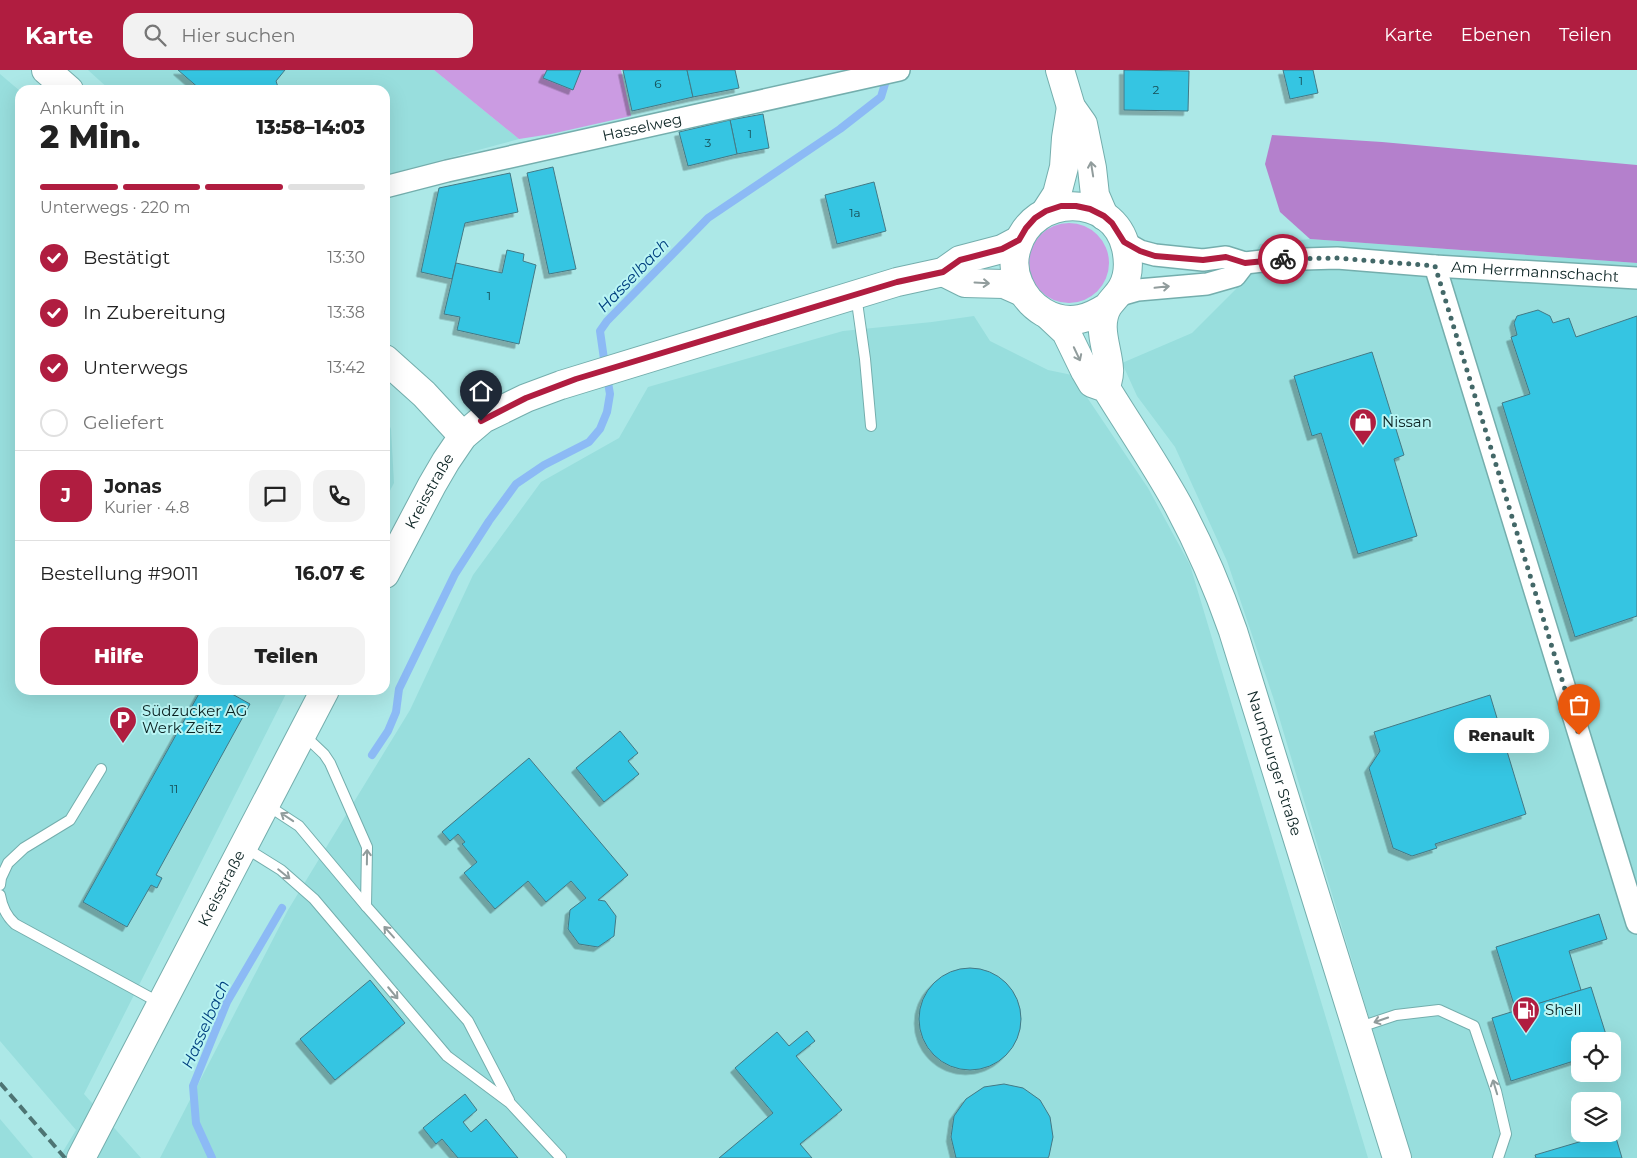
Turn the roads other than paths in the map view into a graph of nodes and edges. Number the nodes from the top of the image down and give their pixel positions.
1 (46, 70) edge
2 (1060, 70) edge
3 (891, 72) edge
4 (63, 85) edge
5 (1071, 107) junction
6 (390, 186) edge
7 (1046, 211) junction
8 (1104, 216) junction
9 (1019, 240) junction
10 (1124, 242) junction
11 (1245, 263) junction
12 (1435, 266) junction
13 (943, 272) junction
14 (1637, 278) edge
15 (1022, 292) junction
16 (856, 294) junction
17 (1112, 302) junction
18 (1049, 316) junction
19 (390, 364) edge
20 (1106, 388) junction
21 (871, 426) dead end
22 (464, 436) junction
23 (390, 565) edge
24 (322, 695) edge
25 (302, 733) junction
26 (101, 769) dead end
27 (266, 804) junction
28 (243, 847) junction
29 (0, 885) edge
30 (0, 895) edge
31 (366, 906) junction
32 (1637, 923) edge
33 (161, 1004) junction
34 (1357, 1028) junction
35 (510, 1103) junction
36 (81, 1158) edge
37 (561, 1158) edge
38 (1397, 1158) edge
39 (1498, 1158) edge

1 - 4 main road
2 - 5 main road
3 - 6 street, Hasselweg
5 - 7 main road
8 -> 5 main road
7 - 8 main road
7 - 9 main road
8 - 10 main road
9 - 13 main road, Kreisstraße
9 - 15 main road
10 - 11 street, Am Herrmannschacht
10 - 17 main road
11 - 12 street, Am Herrmannschacht
17 -> 11 street
12 - 14 street, Am Herrmannschacht
12 - 32 street, Am Herrmannschacht
13 -> 15 main road
13 - 16 main road, Kreisstraße
15 - 18 main road
16 - 21 lane
16 - 22 main road, Kreisstraße
17 - 18 main road
17 - 20 main road
18 -> 20 main road, Naumburger Straße
19 - 22 main road
20 - 34 main road, Naumburger Straße
22 - 23 main road, Kreisstraße
24 - 25 main road, Kreisstraße
25 - 27 main road, Kreisstraße
31 -> 25 lane
26 - 29 lane
27 - 28 main road, Kreisstraße
31 -> 27 lane
28 - 33 main road, Kreisstraße
28 -> 35 lane
30 - 33 lane
35 -> 31 lane
33 - 36 main road, Kreisstraße
34 - 38 main road, Naumburger Straße
39 -> 34 lane
35 - 37 lane

